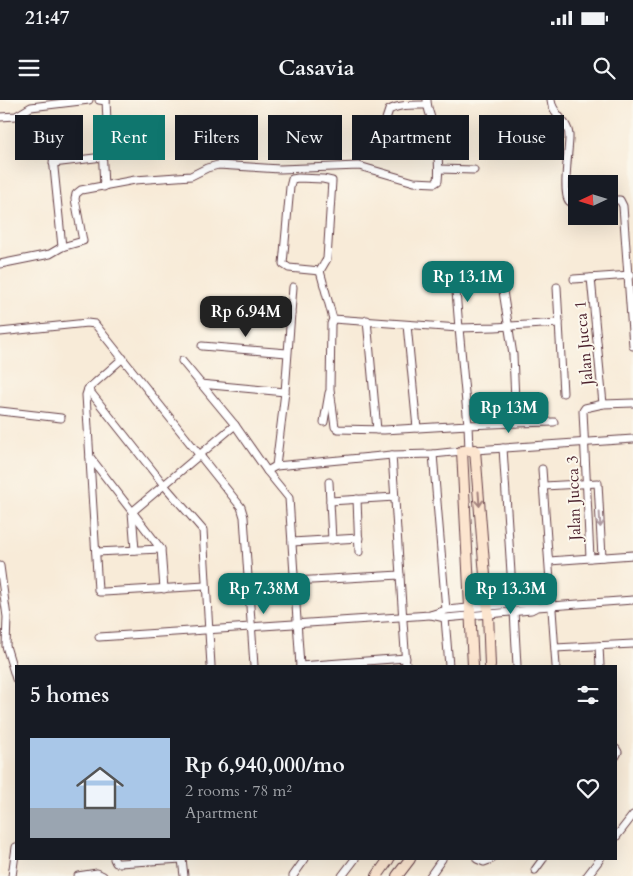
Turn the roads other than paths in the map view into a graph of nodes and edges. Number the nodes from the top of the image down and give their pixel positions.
1 (89, 100) edge
2 (104, 100) edge
3 (552, 100) edge
4 (427, 103) edge
5 (106, 115) edge
6 (387, 115) edge
7 (0, 117) edge
8 (93, 158) edge
9 (53, 160) edge
10 (102, 160) edge
11 (53, 163) junction
12 (439, 169) junction
13 (474, 170) dead end
14 (104, 186) junction
15 (568, 200) edge
16 (618, 200) edge
17 (62, 247) junction
18 (0, 264) edge
19 (320, 271) junction
20 (631, 275) edge
21 (591, 278) junction
22 (456, 279) dead end
23 (574, 279) dead end
24 (293, 287) dead end
25 (557, 287) dead end
26 (503, 291) dead end
27 (215, 307) dead end
28 (291, 314) junction
29 (333, 319) junction
30 (367, 320) junction
31 (559, 322) junction
32 (407, 325) junction
33 (509, 326) junction
34 (458, 328) junction
35 (0, 332) edge
36 (202, 346) dead end
37 (633, 346) edge
38 (287, 353) junction
39 (123, 358) junction
40 (182, 361) dead end
41 (200, 384) junction
42 (88, 389) junction
43 (330, 389) junction
44 (285, 392) junction
45 (563, 393) dead end
46 (633, 402) edge
47 (603, 404) junction
48 (0, 411) edge
49 (61, 418) dead end
50 (324, 422) dead end
51 (554, 422) dead end
52 (516, 423) junction
53 (235, 425) junction
54 (468, 425) junction
55 (417, 428) junction
56 (377, 430) junction
57 (633, 439) edge
58 (585, 443) junction
59 (503, 448) junction
60 (469, 450) junction
61 (433, 454) junction
62 (392, 455) junction
63 (200, 456) junction
64 (90, 457) junction
65 (276, 466) junction
66 (542, 469) dead end
67 (267, 471) junction
68 (329, 482) dead end
69 (585, 483) junction
70 (164, 485) junction
71 (544, 486) junction
72 (395, 497) junction
73 (357, 499) junction
74 (330, 501) junction
75 (132, 512) junction
76 (359, 538) junction
77 (332, 540) junction
78 (292, 542) junction
79 (162, 549) junction
80 (135, 550) junction
81 (96, 552) junction
82 (359, 552) dead end
83 (633, 555) edge
84 (602, 557) junction
85 (590, 558) junction
86 (549, 561) junction
87 (0, 566) edge
88 (400, 575) junction
89 (294, 581) junction
90 (205, 586) junction
91 (164, 589) junction
92 (633, 600) edge
93 (551, 607) junction
94 (513, 608) junction
95 (488, 610) junction
96 (470, 611) junction
97 (446, 614) junction
98 (403, 616) junction
99 (297, 623) junction
100 (252, 626) junction
101 (208, 630) junction
102 (99, 638) dead end
103 (633, 644) edge
104 (3, 646) edge
105 (599, 646) junction
106 (555, 648) junction
107 (406, 662) edge
108 (210, 665) edge
109 (254, 665) edge
110 (300, 665) edge
111 (326, 665) edge
112 (449, 665) edge
113 (473, 665) edge
114 (490, 665) edge
115 (517, 665) edge
116 (556, 665) edge
117 (600, 665) edge
118 (15, 676) edge
119 (633, 815) edge
120 (617, 836) edge
121 (15, 855) edge
122 (114, 860) edge
123 (170, 860) edge
124 (182, 860) edge
125 (304, 860) edge
126 (354, 860) edge
127 (388, 860) edge
128 (409, 860) edge
129 (441, 860) edge
130 (542, 860) edge
131 (599, 860) edge
132 (535, 870) dead end
133 (12, 876) edge
134 (78, 876) edge
135 (103, 876) edge
136 (184, 876) edge
137 (293, 876) edge
138 (342, 876) edge
139 (377, 876) edge
140 (397, 876) edge
141 (430, 876) edge
142 (587, 876) edge

1 - 7 street
2 - 5 street
3 - 15 street
4 - 6 street
4 - 12 street
8 - 11 street
9 - 11 street
10 - 14 street
11 - 17 street
12 - 13 street
12 - 14 street
14 - 17 street
16 - 20 street
17 - 18 street
19 - 19 street
19 - 29 street
20 - 21 street, Jalan Jucca 1
20 - 37 street
21 - 23 street, Jalan Jucca 1
21 - 47 street, Jalan Jucca 1
22 - 34 street
24 - 28 street
25 - 31 street
26 - 33 street
27 - 28 street
28 - 38 street
29 - 30 street
29 - 43 street
30 - 32 street
30 - 56 street
31 - 33 street
31 - 45 street
32 - 34 street
32 - 55 street
33 - 34 street
33 - 52 street
34 - 54 street
35 - 39 street
36 - 38 street
38 - 44 street
39 - 42 street
39 - 63 street
40 - 41 street
41 - 44 street
41 - 53 street
42 - 64 street
42 - 70 street
43 - 50 street
43 - 56 street
44 - 65 street
46 - 47 street
47 - 58 street, Jalan Jucca 3
48 - 49 street
51 - 52 street
52 - 54 street
53 - 63 street
53 - 67 street
54 - 55 street
54 - 60 street
55 - 56 street
57 - 58 street
58 - 59 street
58 - 69 street, Jalan Jucca 3
59 - 60 street
59 - 94 street
60 - 61 street
60 -> 95 street
60 - 96 street
61 - 62 street
61 - 97 street
62 - 65 street
62 - 72 street
63 - 70 street
63 - 100 street
64 - 75 street
64 - 81 street
65 - 67 street
66 - 71 street
67 - 78 street
68 - 74 street
69 - 71 street
69 -> 84 street
69 - 85 street, Jalan Jucca 3
70 - 75 street
70 - 90 street
71 - 86 street
72 - 73 street
72 - 88 street
73 - 74 street
73 - 76 street
74 - 77 street
75 - 79 street
75 - 80 street
76 - 77 street
76 - 82 street
77 - 78 street
78 - 89 street
79 - 80 street
79 - 91 street
80 - 81 street
81 - 91 street
83 - 84 street
84 - 85 street
85 - 86 street
86 - 93 street
87 - 104 street
88 - 89 street
88 - 98 street
89 - 99 street
90 - 91 street
90 - 101 street
92 - 93 street
93 - 94 street
93 - 106 street
94 - 95 street
94 - 115 street
95 - 96 street
95 - 114 street
96 - 97 street
96 - 113 street
97 - 98 street
97 - 112 street
98 - 99 street
98 - 107 street
99 - 100 street
99 - 110 street
100 - 101 street
100 - 109 street
101 - 102 street
101 - 108 street
103 - 105 street
104 - 118 street
105 - 106 street
105 - 117 street
106 - 116 street
107 - 111 street
119 - 120 street
121 - 133 street
122 - 123 street
124 - 136 street
125 - 137 street
126 - 138 street
127 - 139 street
128 - 140 street
129 - 141 street
130 - 132 street
131 - 142 street
134 - 135 street

